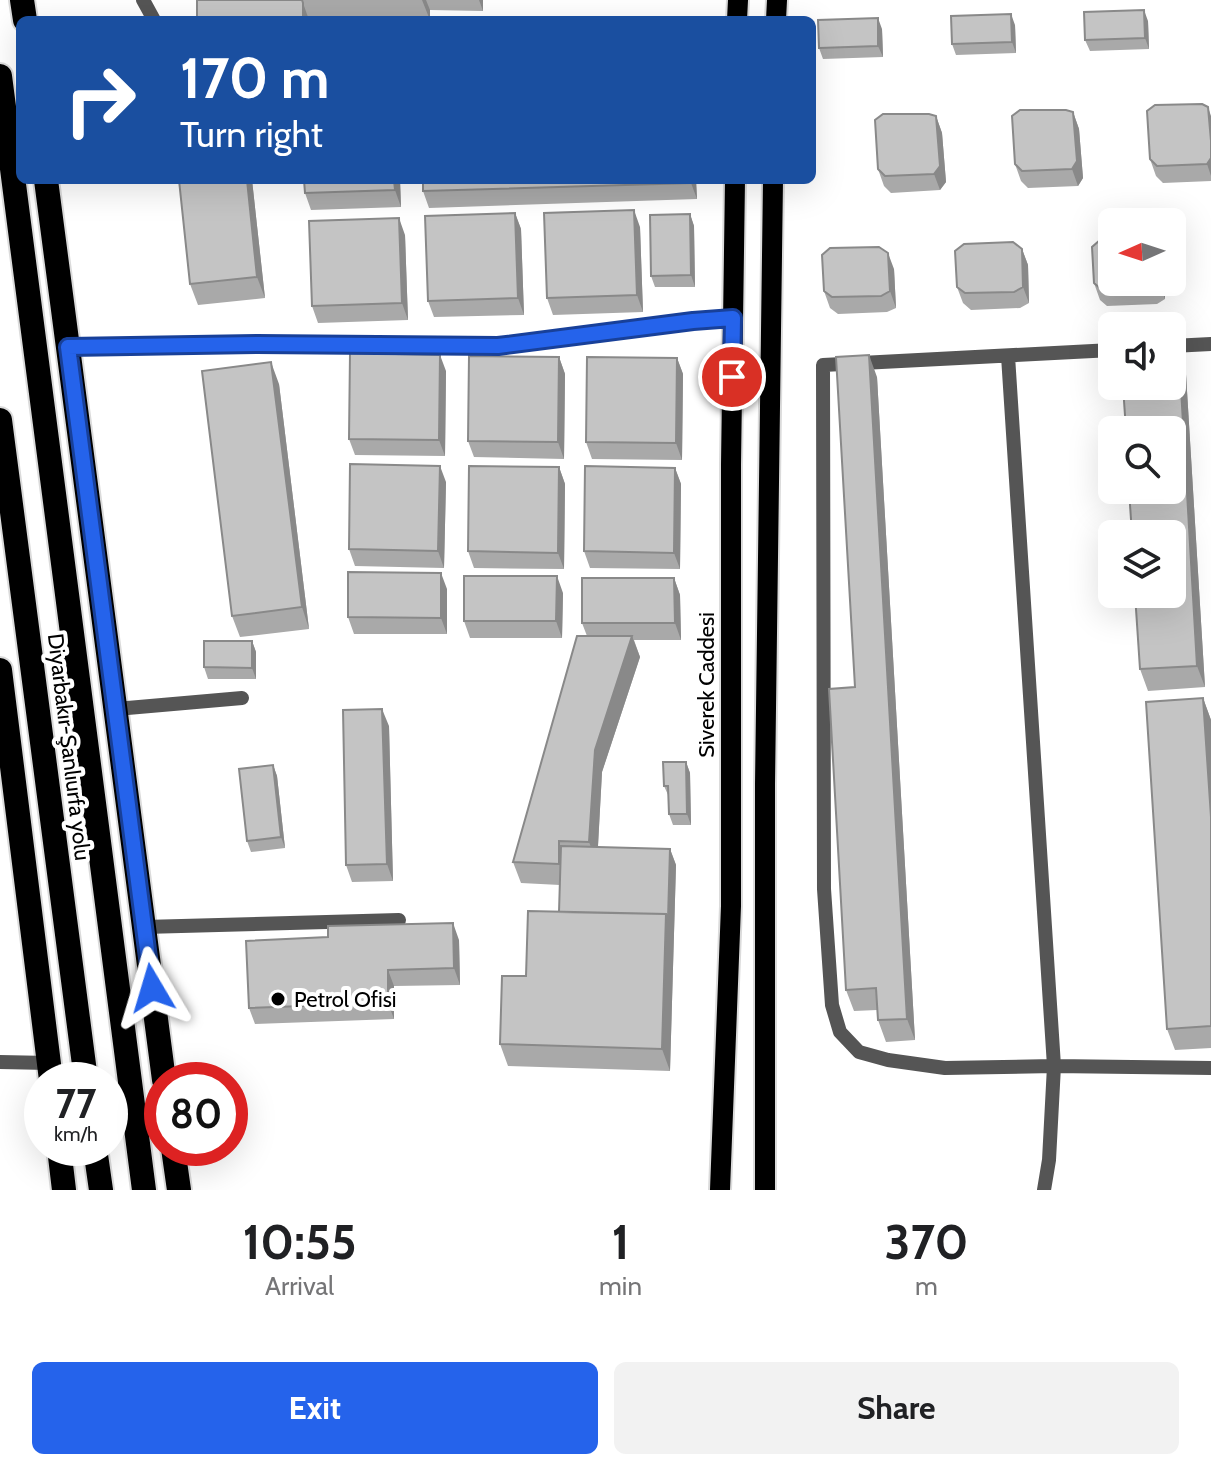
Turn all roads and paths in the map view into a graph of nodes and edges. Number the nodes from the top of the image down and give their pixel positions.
1 (0, 76) edge
2 (47, 184) edge
3 (735, 184) edge
4 (773, 184) edge
5 (733, 318) junction
6 (1211, 344) edge
7 (1186, 345) edge
8 (68, 347) junction
9 (1098, 351) edge
10 (1008, 356) junction
11 (0, 420) edge
12 (0, 670) edge
13 (0, 677) edge
14 (242, 698) dead end
15 (116, 709) junction
16 (399, 920) dead end
17 (144, 927) junction
18 (0, 1062) edge
19 (49, 1062) edge
20 (84, 1062) edge
21 (162, 1062) edge
22 (24, 1066) edge
23 (1054, 1066) junction
24 (1211, 1068) edge
25 (61, 1166) edge
26 (98, 1166) edge
27 (176, 1166) edge
28 (64, 1190) edge
29 (101, 1190) edge
30 (144, 1190) edge
31 (179, 1190) edge
32 (720, 1190) edge
33 (765, 1190) edge
34 (1044, 1190) edge

1 - 30 highway, Diyarbakır-Şanlıurfa yolu
2 - 8 highway
3 - 5 main road, Siverek Caddesi
4 - 33 main road
5 - 8 lane
5 - 32 main road, Siverek Caddesi
6 - 7 lane
8 - 15 highway
9 - 10 lane
10 - 23 lane
10 - 23 lane
11 - 20 highway, Diyarbakır-Şanlıurfa yolu
12 - 13 highway
13 - 19 highway
14 - 15 lane
15 - 17 highway
16 - 17 lane
17 - 21 highway
18 - 22 lane
23 - 24 lane
23 - 34 lane
25 - 28 highway
26 - 29 highway
27 - 31 highway

